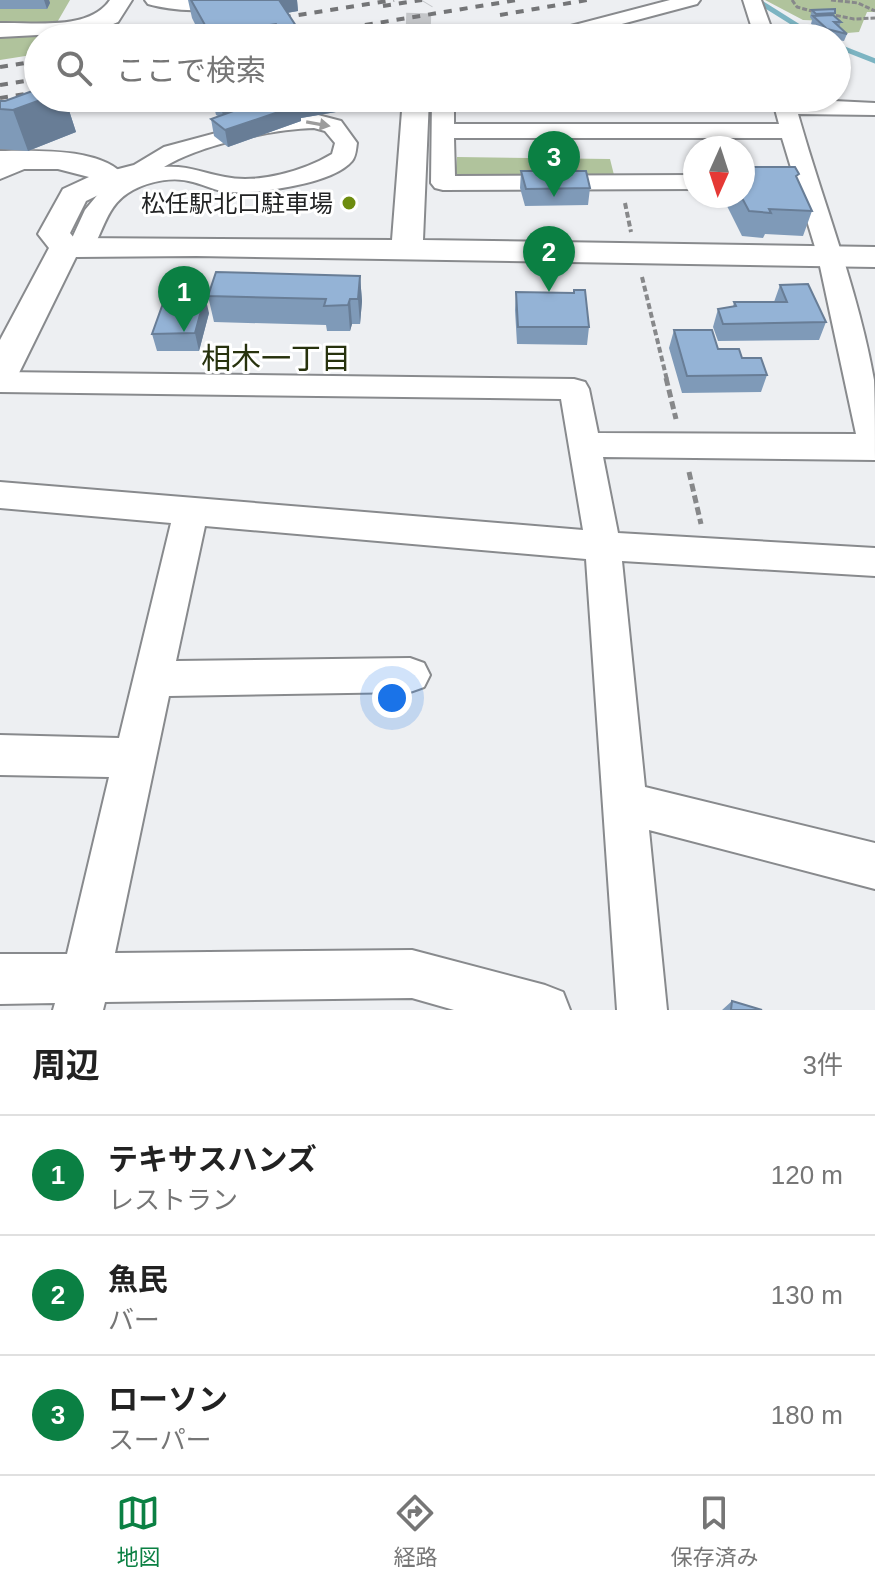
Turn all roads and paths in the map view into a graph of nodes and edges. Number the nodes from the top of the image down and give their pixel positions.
1 (121, 0) edge
2 (154, 0) edge
3 (224, 0) edge
4 (691, 0) edge
5 (752, 0) edge
6 (792, 0) edge
7 (831, 0) edge
8 (875, 11) edge
9 (875, 18) edge
10 (93, 24) edge
11 (600, 24) edge
12 (760, 24) edge
13 (24, 29) edge
14 (0, 30) edge
15 (851, 107) edge
16 (875, 109) edge
17 (415, 112) edge
18 (443, 112) edge
19 (786, 112) edge
20 (443, 131) junction
21 (790, 131) junction
22 (209, 140) junction
23 (9, 164) edge
24 (196, 175) junction
25 (620, 182) junction
26 (683, 182) edge
27 (774, 182) edge
28 (805, 182) junction
29 (114, 183) junction
30 (635, 247) junction
31 (72, 248) junction
32 (407, 249) junction
33 (831, 257) junction
34 (875, 257) edge
35 (8, 342) edge
36 (0, 375) edge
37 (0, 382) edge
38 (584, 445) junction
39 (682, 445) junction
40 (875, 447) edge
41 (0, 495) edge
42 (191, 511) junction
43 (603, 546) junction
44 (708, 552) junction
45 (875, 562) edge
46 (410, 675) dead end
47 (153, 679) junction
48 (0, 755) edge
49 (135, 758) junction
50 (625, 803) junction
51 (875, 866) edge
52 (0, 979) edge
53 (81, 994) edge
54 (545, 1010) edge
55 (642, 1010) edge

1 - 10 street
2 - 3 street
4 - 11 street
5 - 12 street
6 - 9 path
7 - 8 path
13 - 14 street
15 - 16 street
17 - 32 street
18 - 20 street
19 - 21 street
20 - 21 street
20 - 25 street
21 - 28 street
22 - 24 street
22 -> 24 street
22 - 29 street
23 - 29 street
24 - 29 street
25 - 26 street
25 - 30 path
27 - 28 street
28 - 33 street
29 - 31 street
30 - 32 street
30 - 33 street
30 - 39 path
31 - 32 street
31 - 35 street
33 - 34 street
33 - 40 street
35 - 36 street
37 - 38 street
38 - 39 street
38 - 43 street
39 - 40 street
39 - 44 path
41 - 42 street
42 - 43 street
42 - 47 street
43 - 44 street
43 - 50 street
44 - 45 street
46 - 47 street
47 - 49 street
48 - 49 street
49 - 53 street
50 - 51 street
50 - 55 street
52 - 53 street
53 - 54 street

